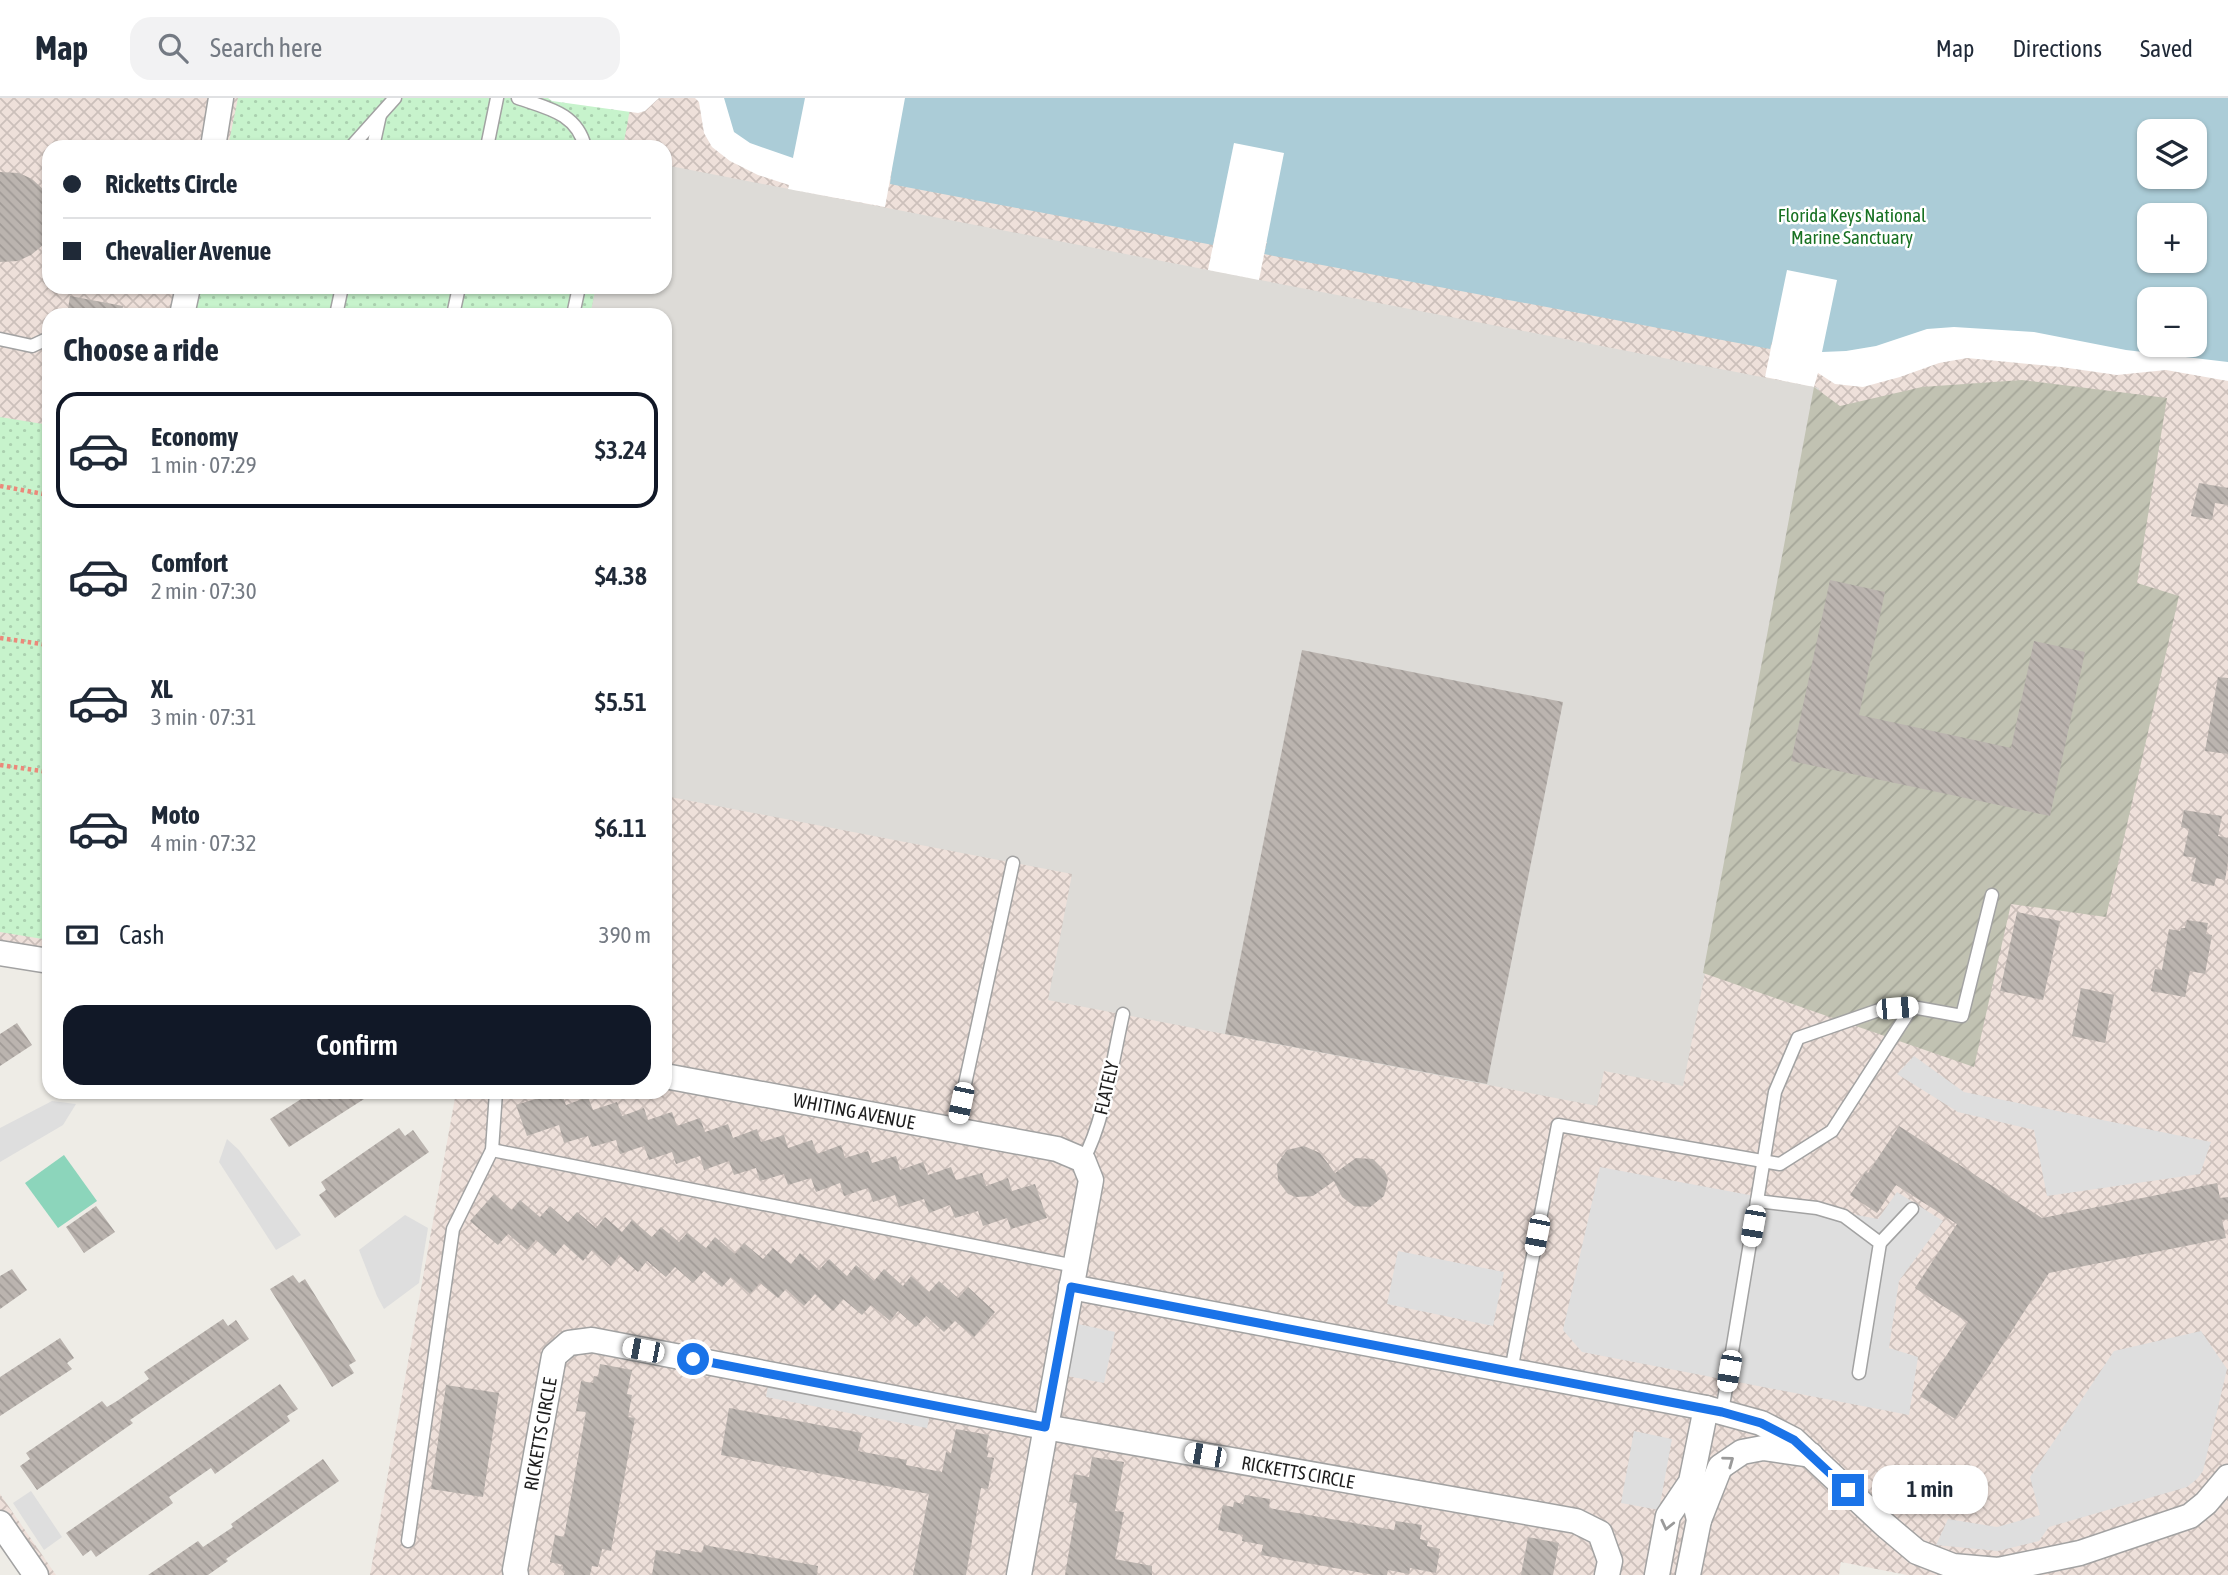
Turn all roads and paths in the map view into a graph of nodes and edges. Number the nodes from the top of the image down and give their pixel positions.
1 (221, 98) edge
2 (395, 98) edge
3 (497, 98) edge
4 (518, 98) edge
5 (380, 115) junction
6 (214, 140) edge
7 (357, 140) edge
8 (375, 140) edge
9 (488, 140) edge
10 (583, 140) edge
11 (0, 339) edge
12 (42, 341) edge
13 (0, 486) edge
14 (42, 494) edge
15 (0, 638) edge
16 (42, 644) edge
17 (0, 765) edge
18 (42, 771) edge
19 (1013, 863) dead end
20 (1992, 895) dead end
21 (0, 953) edge
22 (42, 960) edge
23 (1912, 1007) junction
24 (1123, 1014) dead end
25 (672, 1077) edge
26 (496, 1099) edge
27 (956, 1130) junction
28 (492, 1150) junction
29 (1083, 1160) junction
30 (1764, 1161) junction
31 (1757, 1201) junction
32 (1912, 1209) dead end
33 (1880, 1243) junction
34 (1073, 1276) junction
35 (1511, 1371) junction
36 (1859, 1373) dead end
37 (1714, 1410) junction
38 (1045, 1427) junction
39 (1811, 1455) junction
40 (2228, 1477) edge
41 (1691, 1482) junction
42 (1699, 1520) junction
43 (0, 1523) edge
44 (408, 1541) dead end
45 (36, 1575) edge
46 (516, 1575) edge
47 (1018, 1575) edge
48 (1607, 1575) edge
49 (1657, 1575) edge
50 (1688, 1575) edge

1 - 6 street
2 - 5 lane
3 - 9 lane
4 - 10 lane
5 - 7 lane
5 - 8 lane
11 - 12 lane
13 - 14 path
15 - 16 path
17 - 18 path
19 - 27 lane
20 - 23 lane
21 - 22 street
23 - 30 lane
23 - 30 lane
24 - 29 lane, FLATELY
25 - 27 street, WHITING AVENUE
26 - 28 lane
27 - 29 street, WHITING AVENUE
28 - 34 lane
28 - 44 lane
29 - 34 street
30 - 31 lane
30 - 35 lane
31 - 33 lane
31 - 37 lane
32 - 33 lane
33 - 36 lane
34 - 35 street
34 - 38 street
35 - 37 street
37 - 39 street
37 - 41 street
38 - 46 street, RICKETTS CIRCLE
38 - 47 street
38 - 48 street, RICKETTS CIRCLE
39 - 40 street
42 -> 39 street
41 - 42 street
41 -> 49 street
42 - 50 street
43 - 45 street

